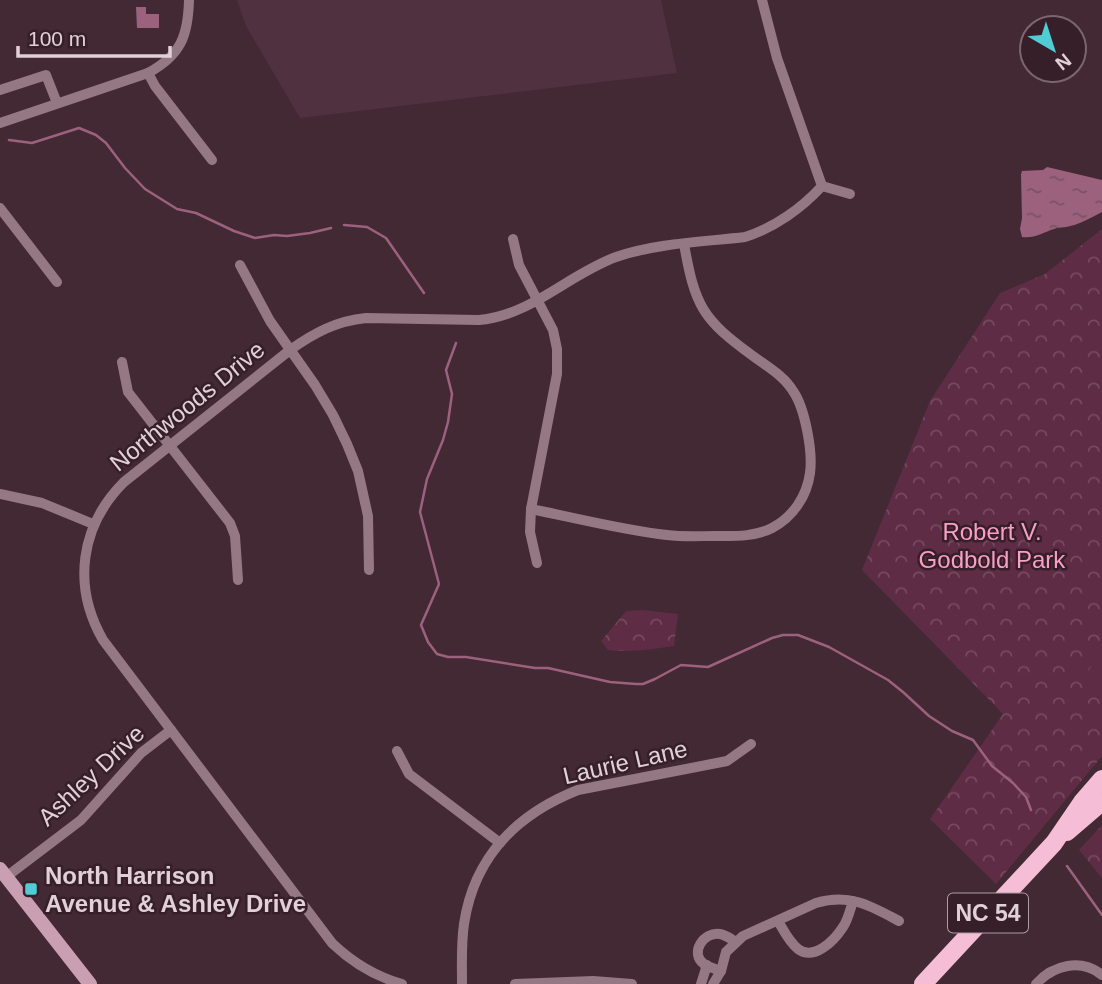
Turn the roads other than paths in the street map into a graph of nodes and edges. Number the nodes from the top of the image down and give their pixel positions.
1 (189, 0) edge
2 (762, 0) edge
3 (148, 73) junction
4 (0, 90) edge
5 (57, 103) junction
6 (0, 123) edge
7 (212, 160) dead end
8 (822, 186) junction
9 (850, 194) dead end
10 (0, 208) edge
11 (513, 239) dead end
12 (684, 244) junction
13 (240, 265) dead end
14 (57, 282) dead end
15 (537, 300) junction
16 (290, 350) junction
17 (122, 362) dead end
18 (170, 445) junction
19 (0, 494) edge
20 (531, 509) junction
21 (93, 524) junction
22 (537, 563) dead end
23 (369, 570) dead end
24 (238, 580) dead end
25 (172, 730) junction
26 (751, 744) dead end
27 (397, 751) dead end
28 (1102, 779) edge
29 (1102, 802) edge
30 (500, 843) junction
31 (1054, 843) junction
32 (3, 873) edge
33 (853, 901) junction
34 (778, 921) junction
35 (899, 921) dead end
36 (736, 942) junction
37 (707, 965) junction
38 (721, 971) junction
39 (1102, 975) edge
40 (90, 984) edge
41 (402, 984) edge
42 (461, 984) edge
43 (515, 984) edge
44 (632, 984) edge
45 (701, 984) edge
46 (713, 984) edge
47 (923, 984) edge
48 (1036, 984) edge

1 - 3 street
2 - 8 street
3 - 5 street
3 - 7 street
4 - 5 street
5 - 6 street
8 - 9 street
8 - 12 street, Northwoods Drive
10 - 14 street
11 - 15 street
12 - 15 street, Northwoods Drive
12 - 20 street
13 - 16 street
15 - 16 street, Northwoods Drive
15 - 20 street
16 - 18 street, Northwoods Drive
16 - 23 street
17 - 18 street
18 - 21 street, Northwoods Drive
18 - 24 street
19 - 21 street
20 - 22 street
21 - 25 street, Northwoods Drive
25 - 32 street, Ashley Drive
25 - 41 street, Northwoods Drive
26 - 30 street, Laurie Lane
27 - 30 street
28 - 31 main road, NC 54
29 - 31 main road, NC 54
30 - 42 street, Laurie Lane
31 - 47 main road, NC 54
32 - 40 main road
33 - 34 street
33 - 34 street
33 - 35 street
34 - 36 street
36 - 37 street
36 - 38 street
37 - 38 street
37 - 45 street
38 - 46 street
39 - 48 street
43 - 44 street

